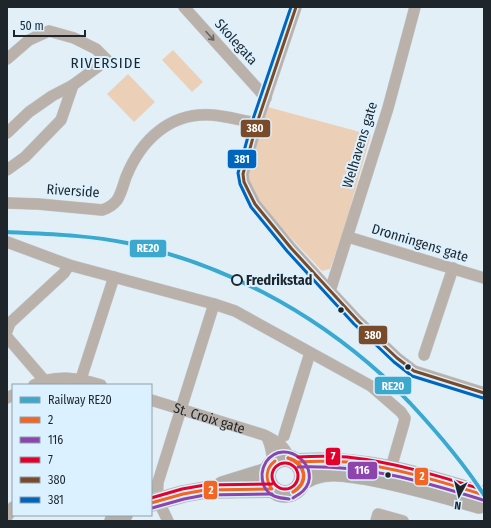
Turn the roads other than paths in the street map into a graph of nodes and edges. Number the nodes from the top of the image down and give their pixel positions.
1 (184, 7) edge
2 (296, 7) edge
3 (415, 7) edge
4 (7, 60) edge
5 (74, 85) junction
6 (266, 98) junction
7 (257, 123) junction
8 (7, 133) edge
9 (7, 170) edge
10 (7, 203) edge
11 (348, 237) junction
12 (7, 242) edge
13 (69, 265) junction
14 (453, 268) junction
15 (114, 277) junction
16 (484, 278) edge
17 (330, 291) junction
18 (214, 304) junction
19 (8, 325) edge
20 (7, 337) edge
21 (310, 353) junction
22 (424, 355) dead end
23 (80, 382) edge
24 (39, 383) edge
25 (94, 384) edge
26 (484, 393) edge
27 (152, 400) edge
28 (181, 408) junction
29 (284, 436) dead end
30 (267, 437) junction
31 (294, 460) junction
32 (392, 461) dead end
33 (270, 467) junction
34 (303, 481) junction
35 (272, 489) junction
36 (205, 490) junction
37 (484, 495) edge
38 (484, 507) edge
39 (160, 512) edge
40 (122, 516) edge
41 (113, 521) edge
42 (376, 521) edge
43 (403, 521) edge

1 -> 6 street, Skolegata
2 - 6 street
3 - 11 street, Welhavens gate
4 - 5 street
5 - 8 street
5 - 9 street
6 - 7 street
7 - 10 street, Riverside
7 - 17 street
11 - 14 street, Dronningens gate
11 - 17 street, Welhavens gate
12 - 13 street
13 - 15 street
13 - 19 street
14 - 16 street, Dronningens gate
14 - 22 street
15 - 18 street
15 - 23 street
17 - 26 street
18 - 21 street
18 - 28 street
20 - 24 street
21 - 29 street
21 - 32 street
23 - 24 street
23 - 25 street
27 - 28 street, St. Croix gate
28 - 30 street, St. Croix gate
28 - 39 street
30 - 31 street, St. Croix gate
30 - 33 street
31 - 33 highway
31 - 34 highway
31 - 37 highway
33 - 35 highway
33 - 36 highway
34 - 35 highway
34 - 38 highway
35 - 36 highway
36 - 39 highway, bridge
40 - 41 highway
42 - 43 street

